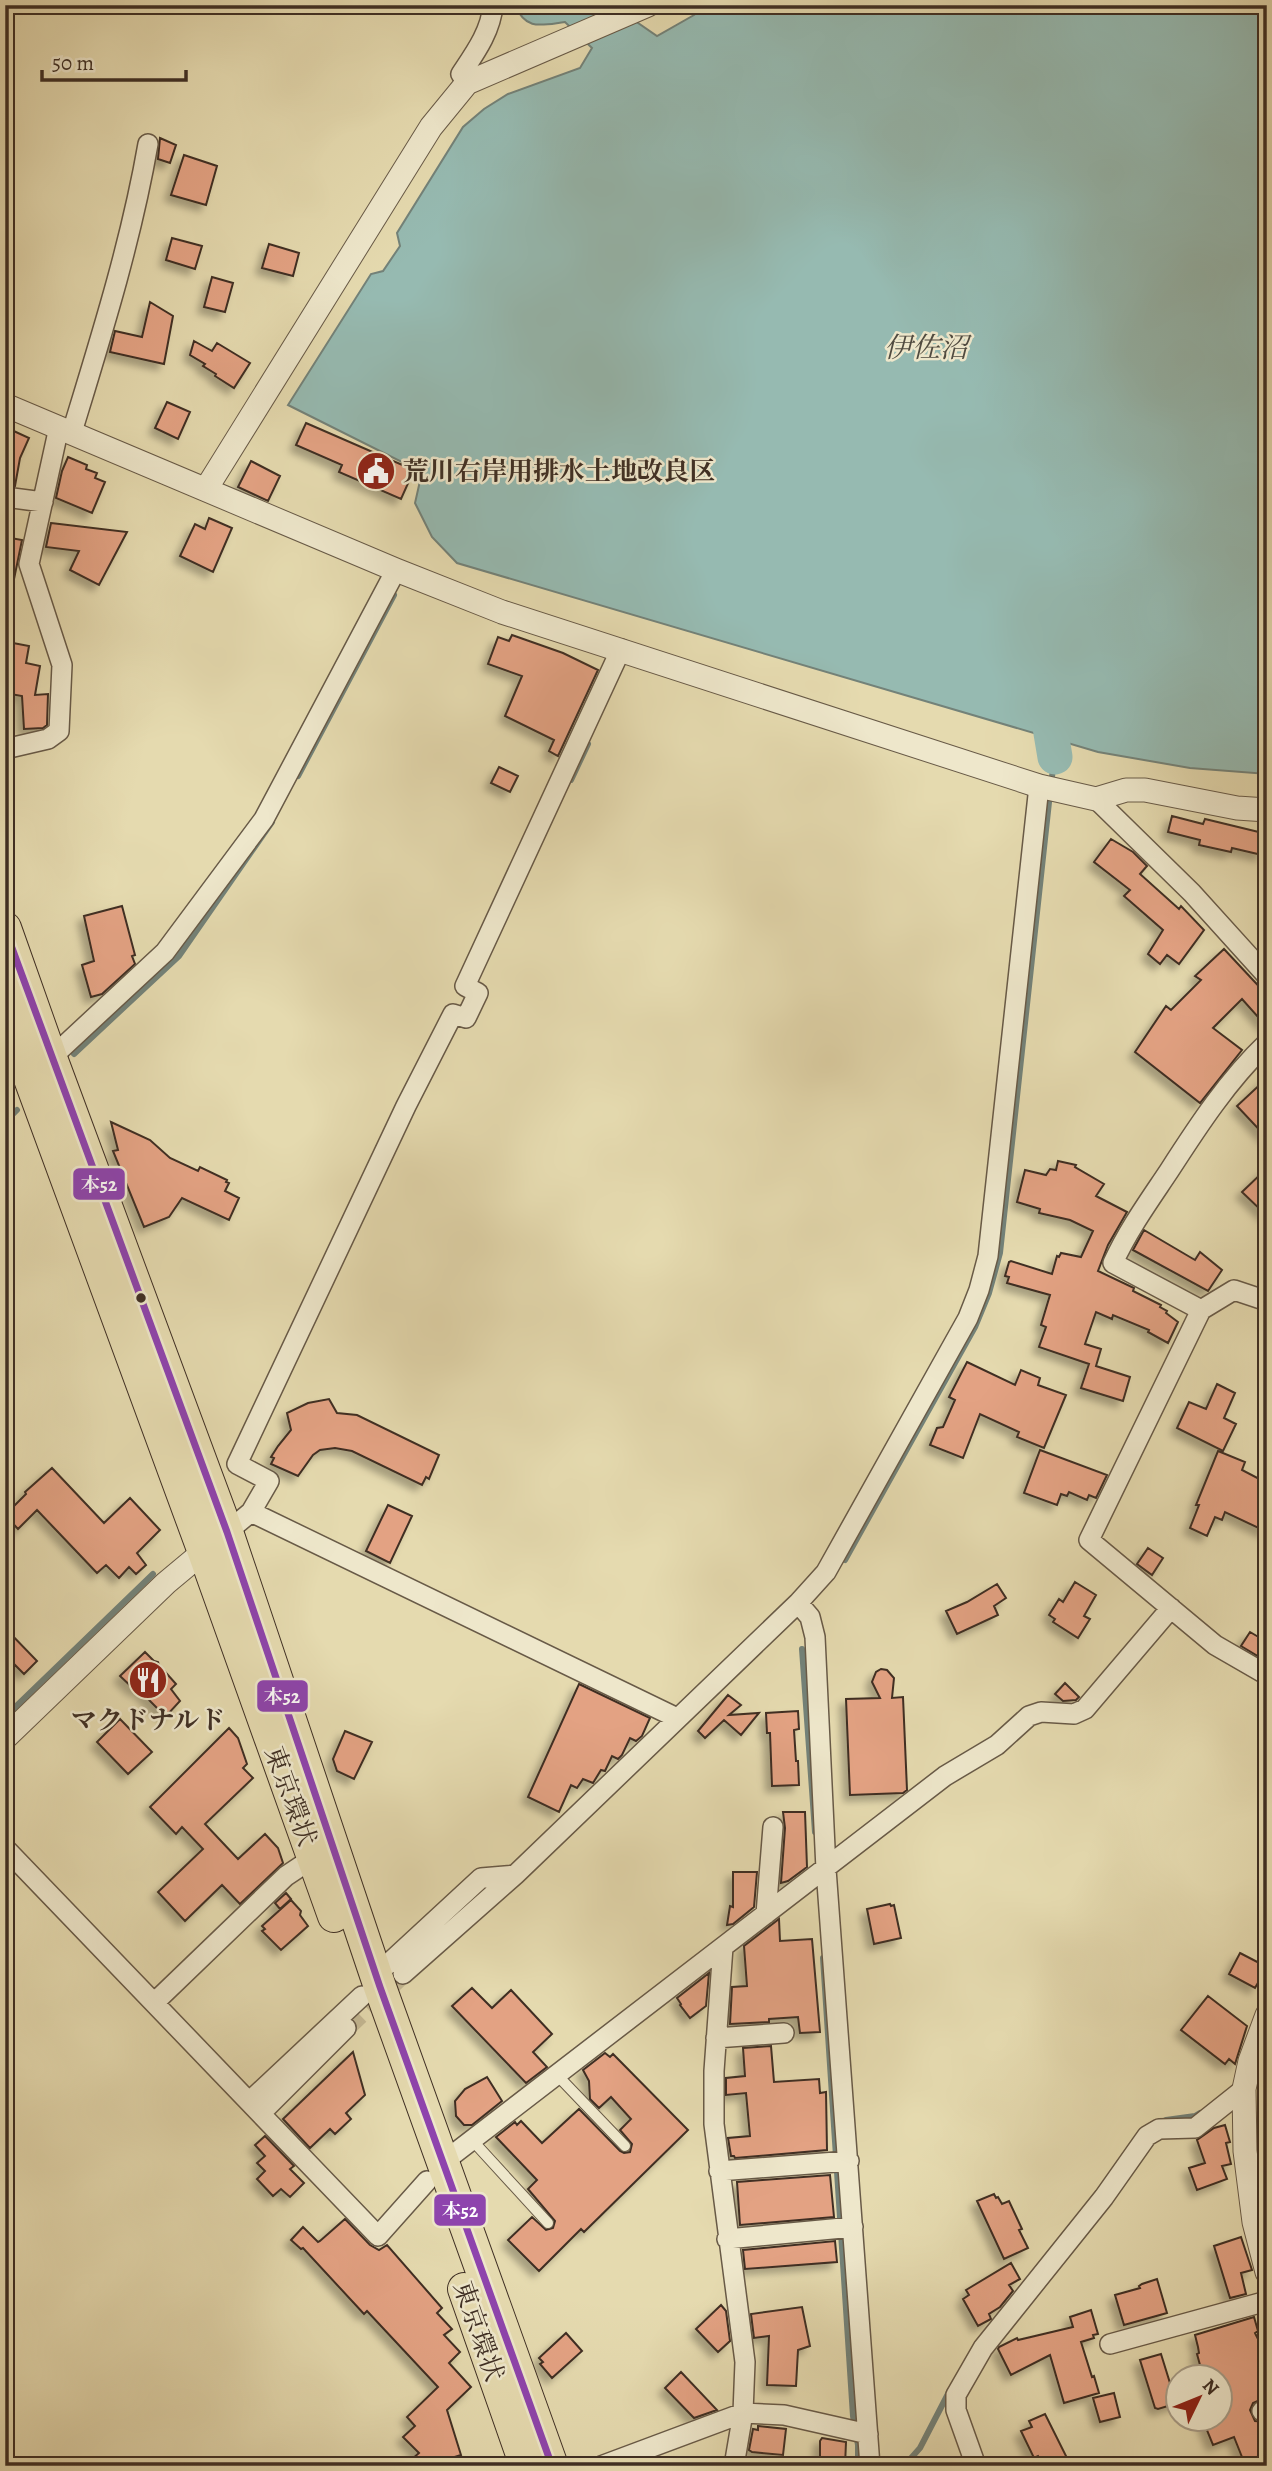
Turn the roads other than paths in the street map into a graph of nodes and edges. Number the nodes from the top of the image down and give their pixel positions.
1 (493, 5) edge
2 (640, 9) edge
3 (467, 83) junction
4 (148, 144) dead end
5 (5, 405) edge
6 (66, 429) junction
7 (206, 489) junction
8 (5, 497) edge
9 (43, 502) junction
10 (396, 570) junction
11 (621, 649) junction
12 (5, 749) edge
13 (1039, 786) junction
14 (1096, 799) junction
15 (1267, 810) edge
16 (5, 928) edge
17 (1267, 976) edge
18 (5, 1011) edge
19 (1267, 1043) edge
20 (51, 1058) junction
21 (1267, 1301) edge
22 (1201, 1310) junction
23 (251, 1512) junction
24 (216, 1542) junction
25 (798, 1602) junction
26 (1171, 1608) junction
27 (1267, 1675) edge
28 (677, 1718) junction
29 (5, 1738) edge
30 (773, 1827) dead end
31 (5, 1848) edge
32 (313, 1858) junction
33 (826, 1868) junction
34 (766, 1914) junction
35 (723, 1947) junction
36 (380, 1982) junction
37 (155, 2002) junction
38 (1267, 2015) edge
39 (346, 2028) tunnel mouth
40 (785, 2033) dead end
41 (716, 2038) junction
42 (557, 2075) junction
43 (1244, 2089) junction
44 (255, 2107) junction
45 (472, 2140) junction
46 (625, 2146) dead end
47 (840, 2162) junction
48 (719, 2171) junction
49 (434, 2172) junction
50 (548, 2223) dead end
51 (844, 2228) junction
52 (727, 2239) junction
53 (1267, 2272) edge
54 (1267, 2301) edge
55 (1110, 2344) dead end
56 (743, 2413) junction
57 (868, 2434) junction
58 (526, 2466) edge
59 (552, 2466) edge
60 (601, 2466) edge
61 (734, 2466) edge
62 (870, 2466) edge
63 (976, 2466) edge

1 - 3 street
2 - 3 street
3 - 7 street
4 - 6 street
5 - 6 street
6 - 7 street
6 - 9 street
7 - 10 street
8 - 9 street
9 - 12 street
10 - 11 street
10 - 20 street
11 - 13 street
11 - 23 street
13 - 14 street
13 - 25 street
14 - 15 street
14 - 17 street
16 - 20 highway, 東京環状
18 - 24 highway, 東京環状
19 - 22 street
20 - 24 highway, 東京環状
21 - 22 street
22 - 26 street
23 - 24 street
23 - 28 street
24 - 29 street
24 - 32 highway, 東京環状
24 - 36 highway, 東京環状
25 - 28 street
25 - 33 street
26 - 27 street
26 - 33 street
28 - 36 street
30 - 34 street
31 - 37 street
32 - 36 highway, 東京環状
32 - 37 street
33 - 34 street
33 - 47 street
34 - 35 street
35 - 41 street
35 - 42 street
36 - 44 street
36 - 49 highway, 東京環状
37 - 44 street
38 - 43 street
39 - 44 street
40 - 41 street
41 - 48 street
42 - 45 street
42 - 46 lane
43 - 53 street
43 - 63 street
44 - 49 street
45 - 49 street
45 - 50 lane
47 - 48 street
47 - 51 street
48 - 52 street
49 - 58 highway, 東京環状
49 - 59 highway, 東京環状
51 - 52 street
51 - 57 street
52 - 56 street
54 - 55 street
56 - 57 street
56 - 60 street
56 - 61 street
57 - 62 street

